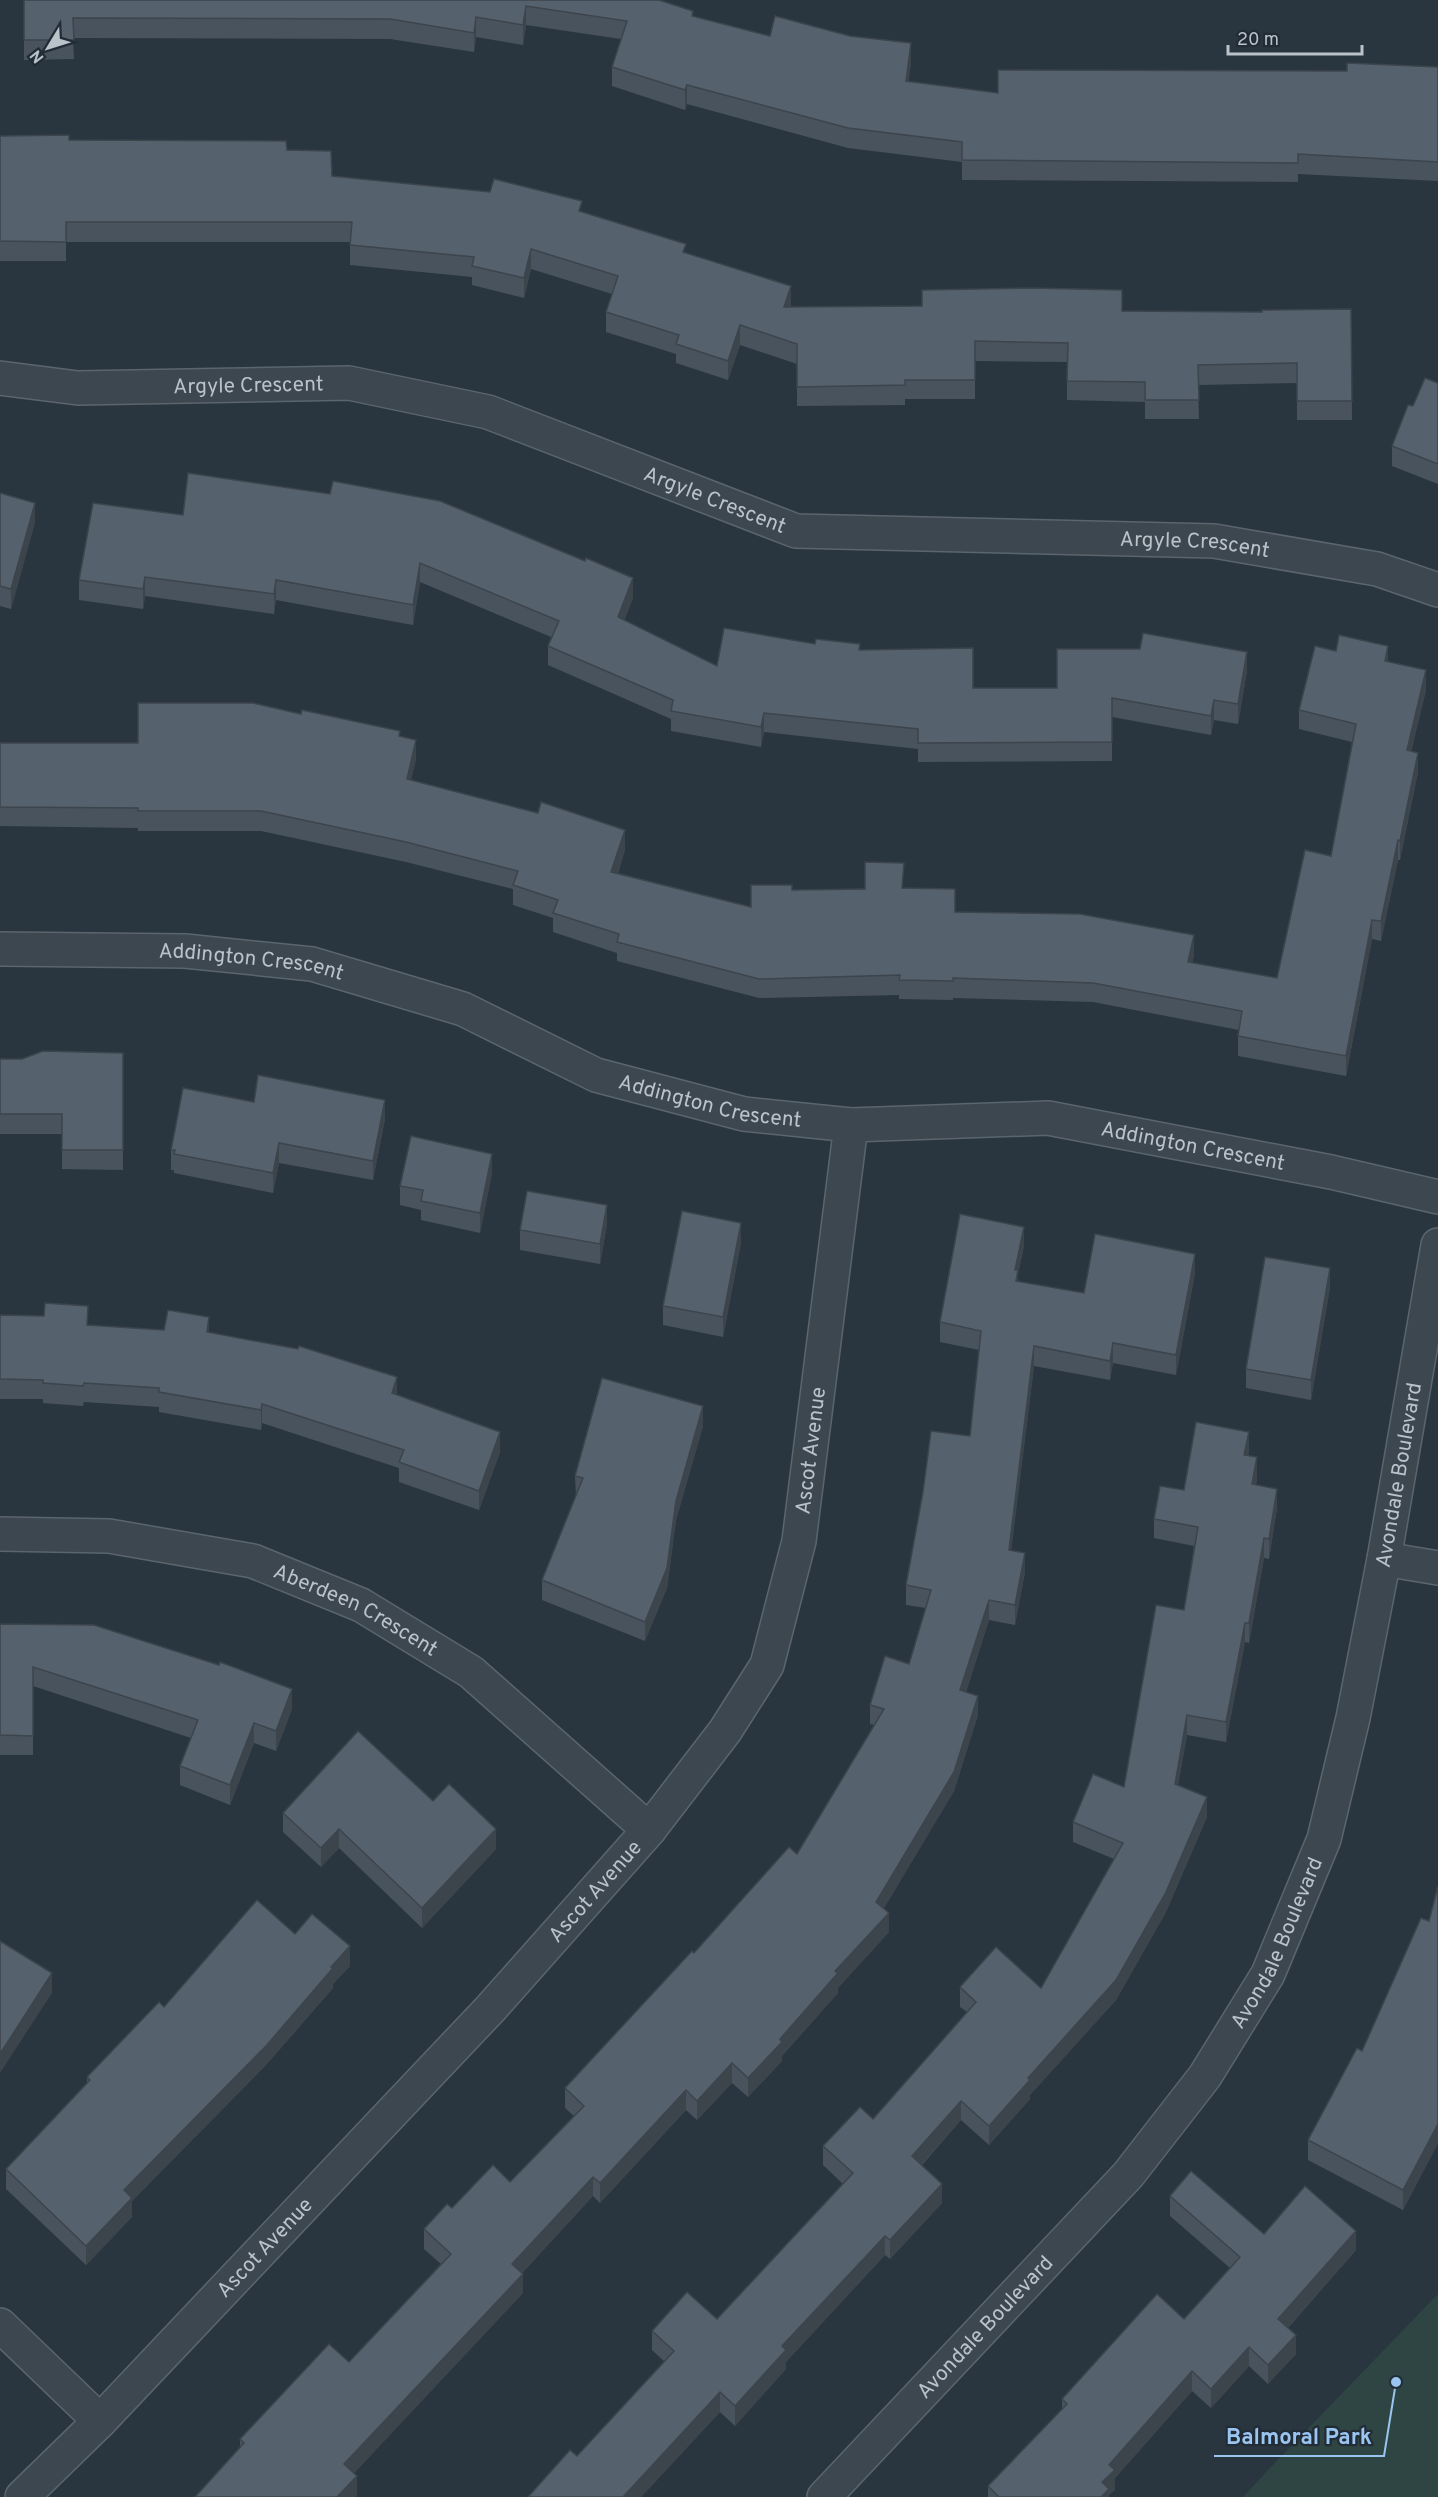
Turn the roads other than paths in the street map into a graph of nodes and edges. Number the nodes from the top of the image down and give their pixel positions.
1 (0, 378) edge
2 (1438, 590) edge
3 (0, 949) edge
4 (851, 1125) junction
5 (1438, 1197) edge
6 (1438, 1245) edge
7 (0, 1534) edge
8 (1384, 1559) junction
9 (1438, 1568) edge
10 (649, 1830) junction
11 (0, 2325) edge
12 (100, 2421) junction
13 (22, 2497) edge
14 (824, 2497) edge

1 - 2 street, Argyle Crescent
3 - 4 street, Addington Crescent
4 - 5 street, Addington Crescent
4 - 10 street, Ascot Avenue
6 - 8 street, Avondale Boulevard
7 - 10 street, Aberdeen Crescent
8 - 9 street
8 - 14 street, Avondale Boulevard
10 - 12 street, Ascot Avenue
11 - 12 street
12 - 13 street, Ascot Avenue

